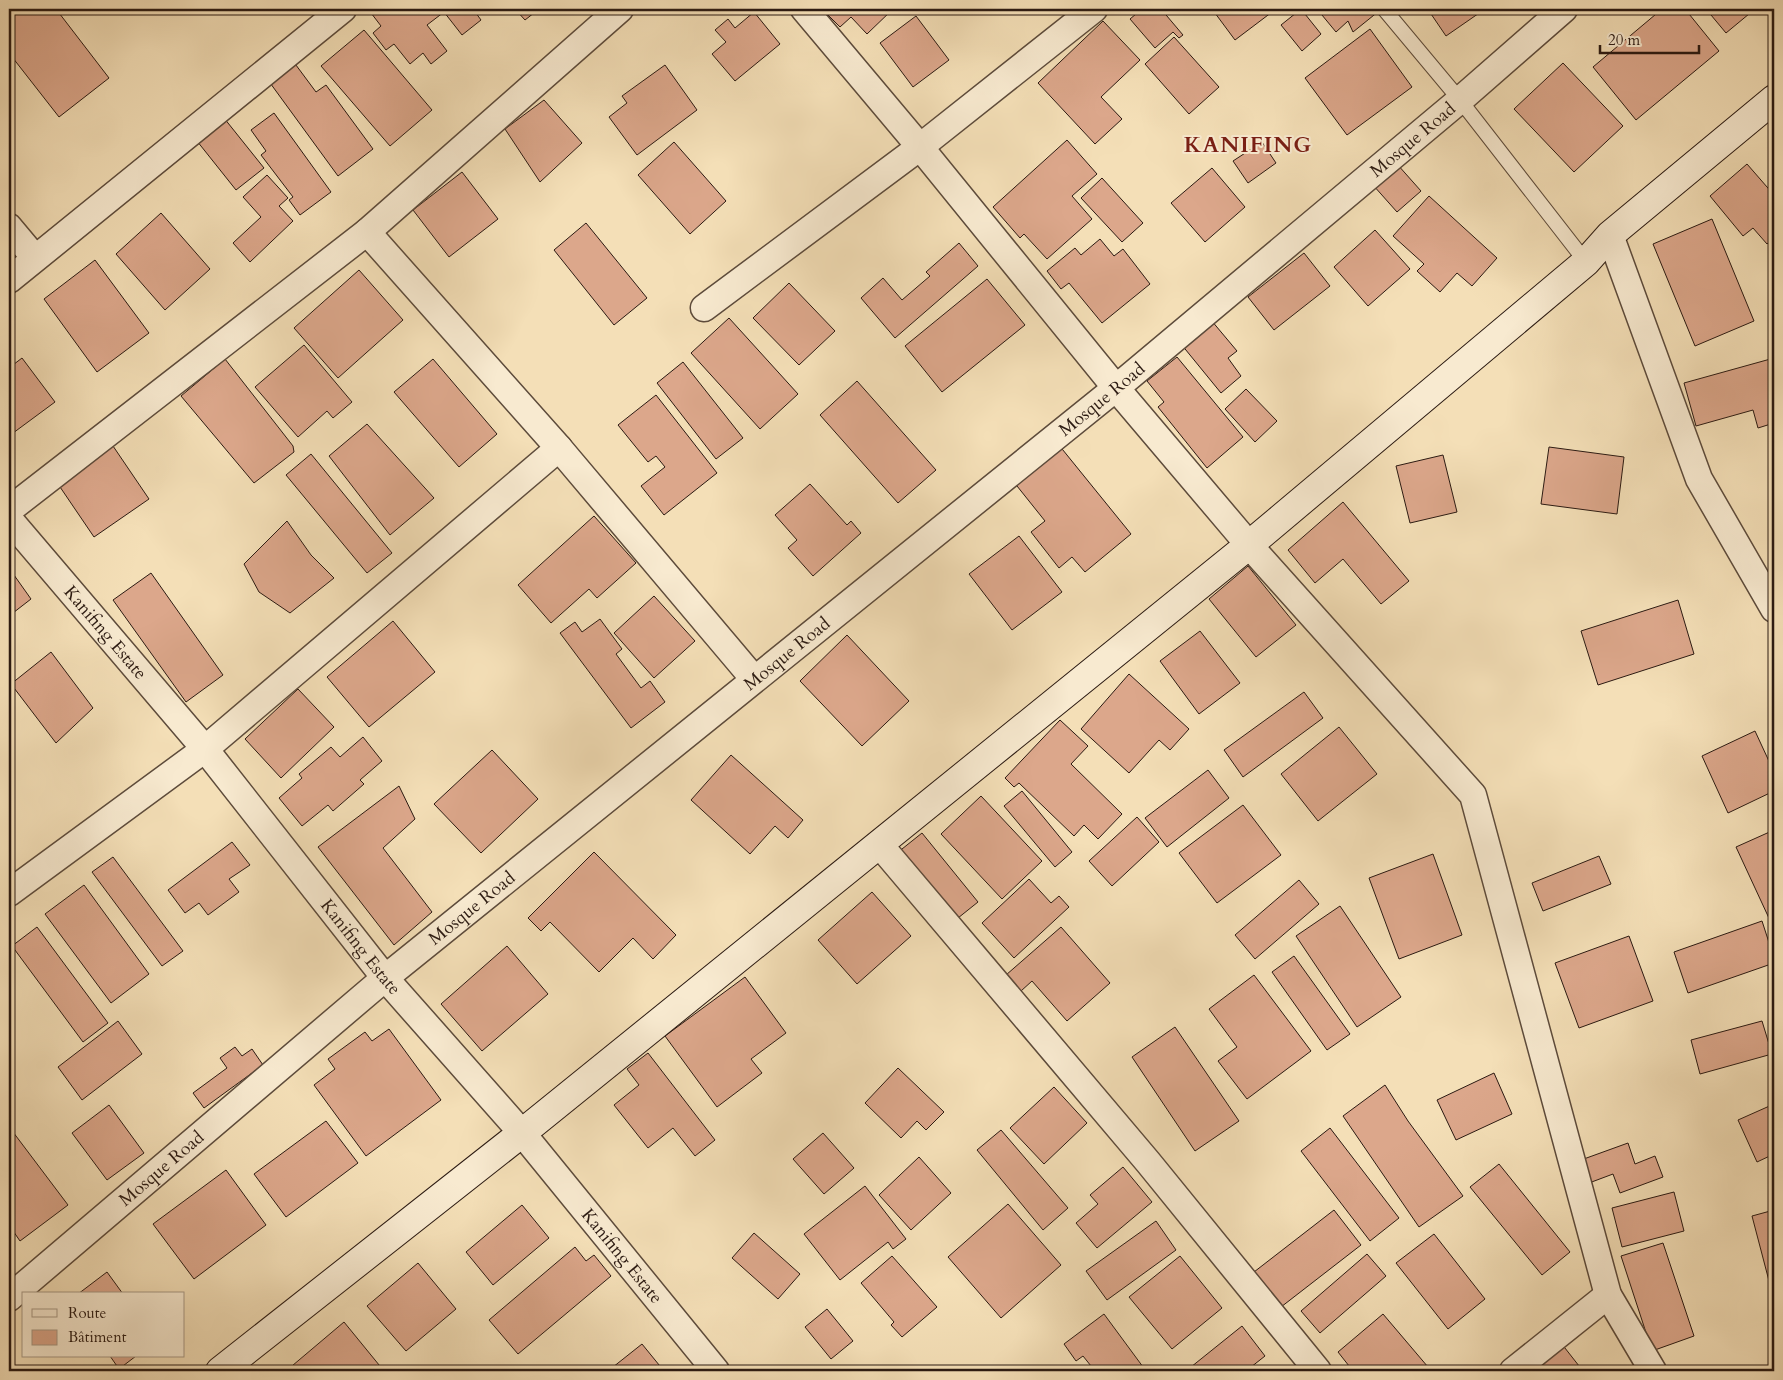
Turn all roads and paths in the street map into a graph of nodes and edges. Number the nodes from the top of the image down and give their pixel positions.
1 (343, 9) edge
2 (620, 9) edge
3 (804, 9) edge
4 (1094, 9) edge
5 (1384, 9) edge
6 (1564, 9) edge
7 (1774, 99) edge
8 (1460, 100) junction
9 (920, 147) junction
10 (9, 227) edge
11 (366, 232) junction
12 (1610, 235) junction
13 (35, 258) junction
14 (1586, 262) junction
15 (9, 280) edge
16 (704, 308) dead end
17 (1116, 388) junction
18 (559, 448) junction
19 (9, 510) edge
20 (9, 519) edge
21 (1249, 545) junction
22 (1774, 609) edge
23 (754, 679) junction
24 (205, 749) junction
25 (879, 844) junction
26 (9, 893) edge
27 (385, 978) junction
28 (522, 1133) junction
29 (1608, 1295) junction
30 (9, 1298) edge
31 (220, 1371) edge
32 (716, 1371) edge
33 (1318, 1371) edge
34 (1513, 1371) edge
35 (1653, 1371) edge

1 - 13 street
2 - 11 street
3 - 9 street
4 - 9 street
5 - 8 lane
6 - 8 street, Mosque Road
7 - 12 street
8 - 14 lane
8 - 17 street, Mosque Road
9 - 16 street
9 - 17 street
10 - 13 street
11 - 18 street
11 - 19 street
12 - 14 street
12 - 22 street
13 - 15 street
14 - 21 street
17 - 21 street
17 - 23 street, Mosque Road
18 - 23 street
18 - 24 street
20 - 24 street, Kanifing Estate
21 - 25 street
21 - 29 street
23 - 27 street, Mosque Road
24 - 26 street
24 - 27 street, Kanifing Estate
25 - 28 street
25 - 33 street
27 - 28 street, Kanifing Estate
27 - 30 street, Mosque Road
28 - 31 street
28 - 32 street, Kanifing Estate
29 - 34 street
29 - 35 street

